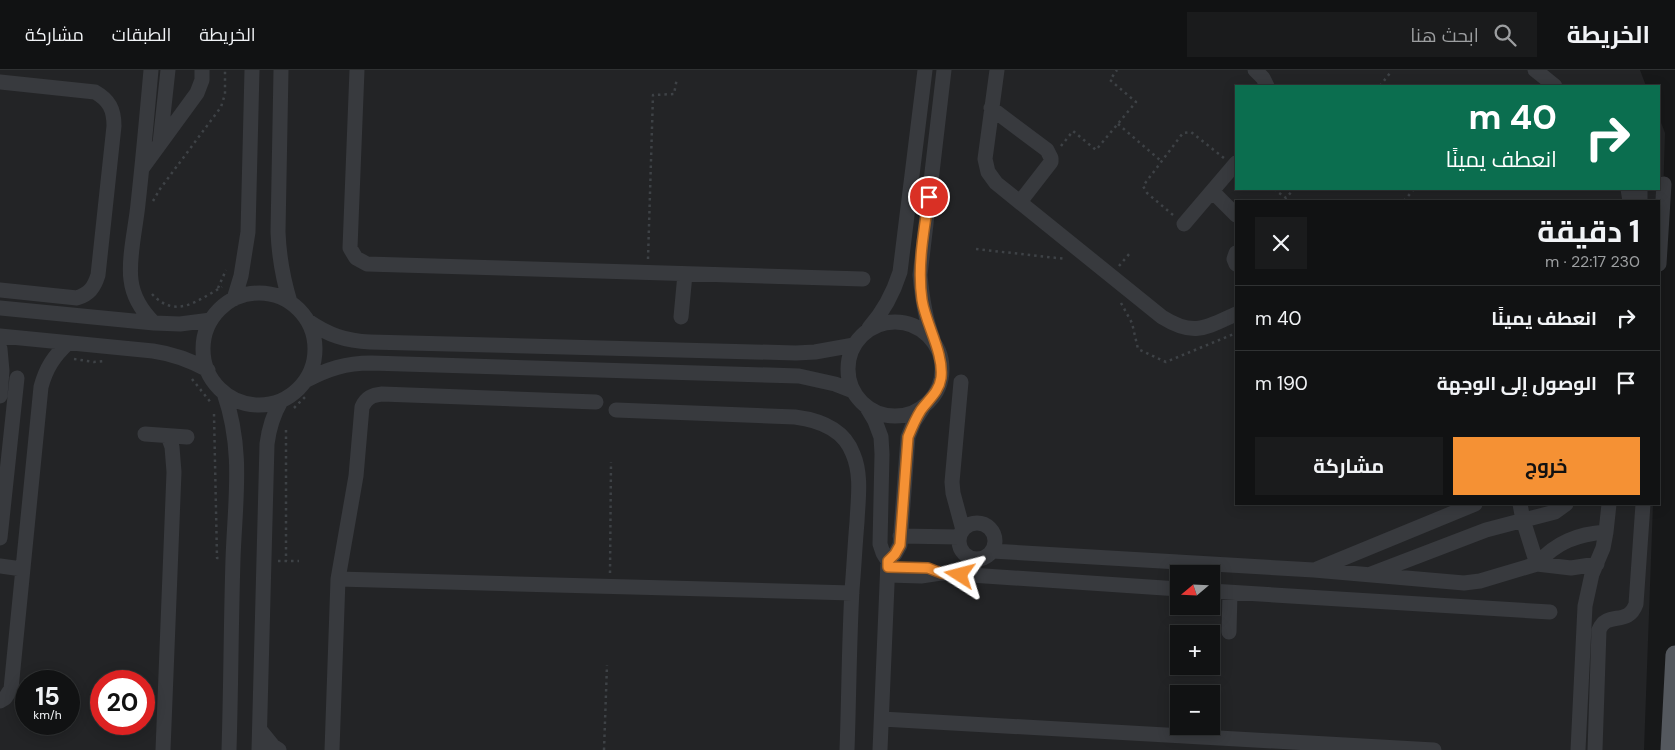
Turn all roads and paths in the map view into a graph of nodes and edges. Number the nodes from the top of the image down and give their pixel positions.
1 (151, 70) edge
2 (168, 70) edge
3 (202, 70) edge
4 (225, 70) edge
5 (252, 70) edge
6 (280, 70) edge
7 (357, 70) edge
8 (925, 70) edge
9 (944, 70) edge
10 (997, 70) edge
11 (1117, 70) edge
12 (1255, 70) edge
13 (1535, 70) edge
14 (1390, 72) dead end
15 (677, 78) dead end
16 (0, 82) edge
17 (1266, 85) edge
18 (1383, 85) edge
19 (1554, 85) edge
20 (991, 108) junction
21 (1118, 124) junction
22 (160, 144) junction
23 (1052, 158) junction
24 (1161, 161) junction
25 (1235, 165) edge
26 (142, 168) junction
27 (1664, 184) dead end
28 (1275, 190) edge
29 (1293, 190) edge
30 (1413, 190) edge
31 (1213, 192) junction
32 (1405, 200) edge
33 (1020, 202) junction
34 (152, 208) dead end
35 (1235, 214) edge
36 (1184, 224) joint
37 (1660, 248) edge
38 (976, 249) dead end
39 (1074, 260) dead end
40 (647, 273) junction
41 (685, 274) junction
42 (241, 276) junction
43 (863, 279) dead end
44 (0, 290) edge
45 (150, 290) dead end
46 (234, 298) junction
47 (1120, 301) dead end
48 (290, 302) junction
49 (0, 308) edge
50 (1235, 314) edge
51 (681, 317) dead end
52 (211, 320) junction
53 (308, 321) junction
54 (154, 323) junction
55 (867, 331) junction
56 (1235, 334) edge
57 (0, 336) edge
58 (68, 342) junction
59 (854, 345) junction
60 (936, 345) junction
61 (0, 349) edge
62 (67, 359) dead end
63 (111, 360) dead end
64 (208, 370) junction
65 (2, 371) junction
66 (17, 378) junction
67 (191, 378) dead end
68 (961, 382) dead end
69 (41, 387) junction
70 (305, 389) junction
71 (853, 391) junction
72 (224, 393) junction
73 (0, 396) edge
74 (596, 402) dead end
75 (287, 405) junction
76 (866, 406) junction
77 (922, 408) junction
78 (215, 409) junction
79 (616, 410) dead end
80 (219, 418) dead end
81 (286, 426) dead end
82 (145, 434) dead end
83 (168, 436) junction
84 (187, 437) dead end
85 (611, 462) dead end
86 (1472, 505) edge
87 (1520, 505) edge
88 (1565, 505) edge
89 (1609, 505) edge
90 (1643, 505) edge
91 (1523, 520) junction
92 (1606, 532) junction
93 (961, 534) junction
94 (900, 536) junction
95 (0, 538) edge
96 (992, 552) junction
97 (216, 558) dead end
98 (264, 560) junction
99 (286, 561) junction
100 (299, 561) dead end
101 (1537, 564) junction
102 (1597, 564) junction
103 (0, 566) edge
104 (888, 568) junction
105 (22, 569) junction
106 (1314, 570) junction
107 (1368, 575) junction
108 (338, 579) junction
109 (610, 586) junction
110 (1170, 588) edge
111 (1220, 591) edge
112 (1230, 592) junction
113 (852, 593) junction
114 (1550, 612) dead end
115 (1229, 632) dead end
116 (1675, 655) edge
117 (607, 665) dead end
118 (0, 701) edge
119 (882, 719) junction
120 (260, 730) junction
121 (164, 750) edge
122 (229, 750) edge
123 (259, 750) edge
124 (279, 750) edge
125 (332, 750) edge
126 (604, 750) edge
127 (847, 750) edge
128 (880, 750) edge
129 (1434, 750) edge
130 (1578, 750) edge
131 (1595, 750) edge
132 (1670, 750) edge

1 - 26 street
2 - 22 street
3 - 22 street
4 - 34 path
5 - 42 street
6 - 48 street
7 - 40 street
8 - 55 street
9 - 60 street
10 - 20 street
11 - 21 path
12 - 17 street
13 - 19 street
14 - 18 path
15 - 40 path
16 - 44 street
20 - 23 street
20 - 33 street
21 - 23 path
21 - 24 path
22 - 26 street
23 - 33 street
24 - 25 path
24 - 36 path
25 - 31 street
26 - 54 street
27 - 37 street
28 - 29 path
30 - 32 path
31 - 35 street
31 - 36 street
33 - 50 street
38 - 39 path
40 - 41 street
41 - 43 street
41 - 51 street
42 - 45 path
42 - 46 street
46 - 48 street
46 - 52 street
47 - 56 path
48 - 53 street
49 - 54 street
52 - 54 street
52 - 64 street
53 - 59 street
53 - 70 street
55 - 59 street
55 - 60 street
57 - 58 street
58 - 64 street
58 - 69 street
59 - 71 street
60 - 77 street
61 - 65 street
62 - 63 path
64 - 72 street
65 - 66 street
65 - 73 street
66 - 69 street
66 - 95 street
67 - 78 path
68 - 93 street
69 - 105 street
70 - 71 street
70 - 75 path
70 - 75 street
71 - 76 street
72 - 75 street
72 - 122 street
74 - 108 street
75 - 98 street
76 - 77 street
76 - 104 street
77 - 94 street
78 - 80 path
78 - 97 path
79 - 113 street
81 - 99 path
82 - 83 street
83 - 84 street
83 - 121 street
85 - 109 path
86 - 106 street
87 - 91 street
88 - 91 street
89 - 92 street
90 - 131 street
91 - 101 street
91 - 107 street
92 - 101 street
92 - 102 street
93 - 94 street
93 - 96 street
93 - 96 street
94 - 104 street
96 - 106 street
98 - 99 path
98 - 120 street
99 - 100 path
101 - 102 street
101 - 107 street
102 - 130 street
103 - 105 street
104 - 110 street
104 - 119 street
105 - 118 street
106 - 107 street
108 - 109 street
108 - 125 street
109 - 113 street
111 - 112 street
112 - 114 street
112 - 115 street
113 - 127 street
116 - 132 main road
117 - 126 path
119 - 128 street
119 - 129 street
120 - 123 street
120 - 124 street

